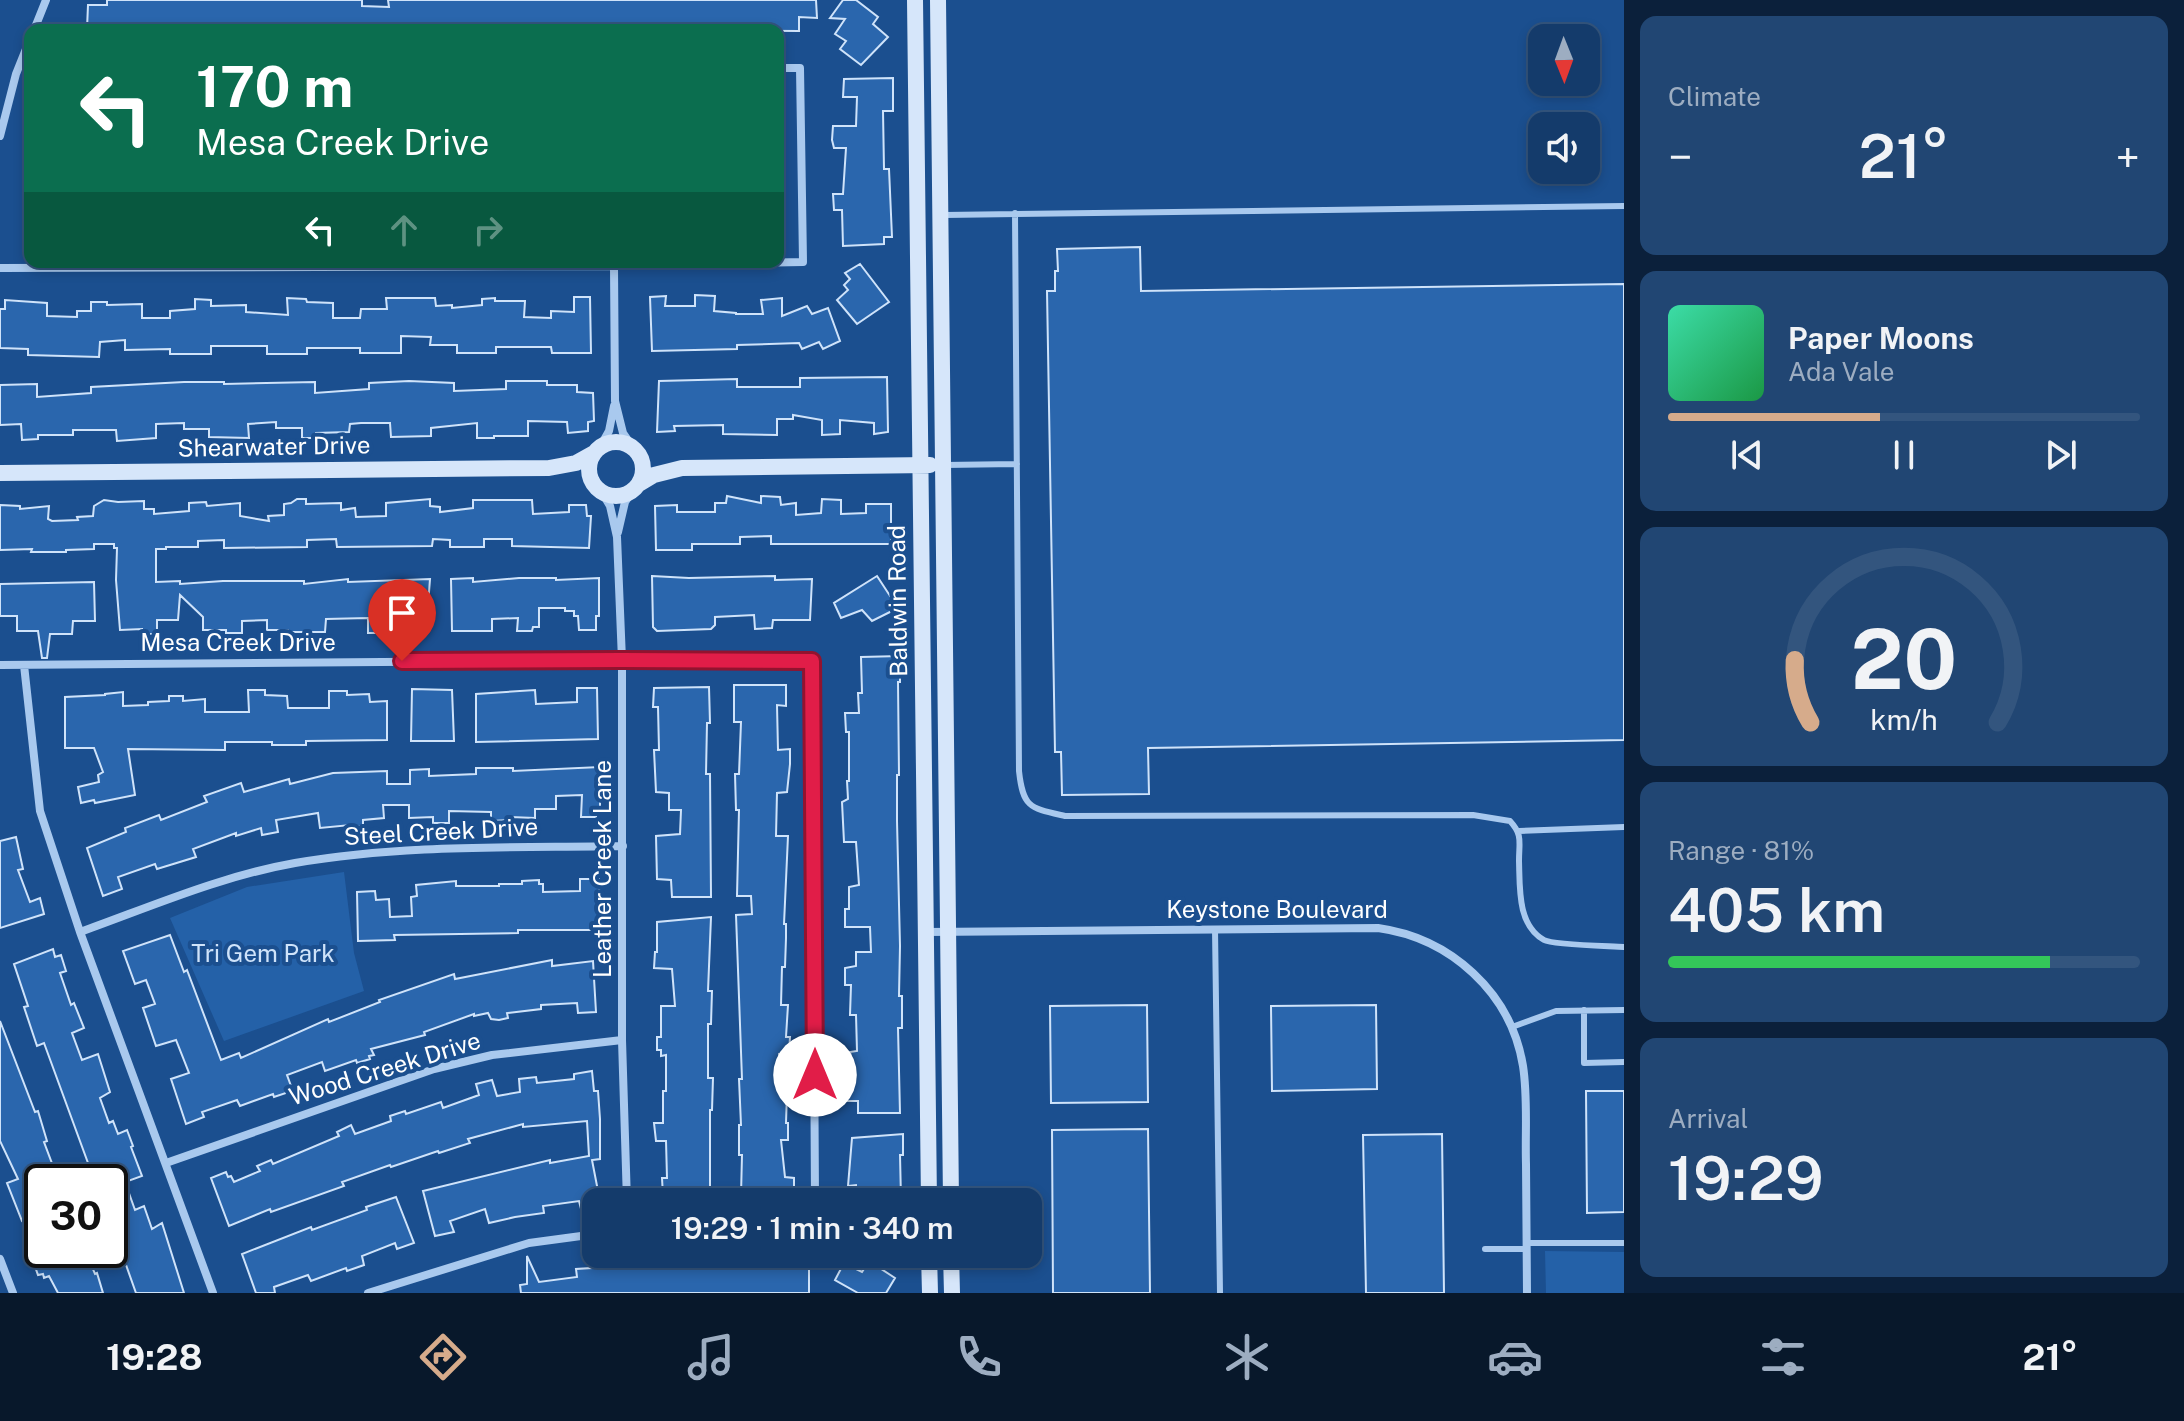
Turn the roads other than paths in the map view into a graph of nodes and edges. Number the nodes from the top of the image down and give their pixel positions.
1 (46, 0) edge
2 (915, 0) edge
3 (938, 0) edge
4 (36, 24) edge
5 (24, 54) edge
6 (784, 68) edge
7 (16, 74) junction
8 (24, 74) edge
9 (0, 136) edge
10 (1624, 206) edge
11 (1015, 213) junction
12 (941, 215) junction
13 (784, 262) edge
14 (0, 268) edge
15 (24, 268) edge
16 (614, 268) edge
17 (615, 401) junction
18 (635, 449) junction
19 (597, 450) junction
20 (1017, 464) junction
21 (921, 465) junction
22 (943, 465) junction
23 (549, 468) junction
24 (682, 468) junction
25 (0, 473) edge
26 (636, 487) junction
27 (598, 488) junction
28 (617, 537) junction
29 (622, 660) junction
30 (0, 665) edge
31 (24, 665) junction
32 (1624, 827) edge
33 (1519, 831) junction
34 (623, 846) junction
35 (1215, 929) junction
36 (80, 932) junction
37 (926, 932) junction
38 (948, 932) junction
39 (1624, 947) edge
40 (1584, 1010) junction
41 (1624, 1010) edge
42 (1512, 1027) junction
43 (622, 1040) junction
44 (1624, 1062) edge
45 (166, 1163) junction
46 (627, 1188) edge
47 (815, 1188) edge
48 (929, 1188) edge
49 (951, 1188) edge
50 (582, 1236) edge
51 (1624, 1243) edge
52 (1526, 1246) junction
53 (1485, 1249) dead end
54 (0, 1259) edge
55 (929, 1268) edge
56 (951, 1268) edge
57 (13, 1293) edge
58 (213, 1293) edge
59 (368, 1293) edge
60 (930, 1293) edge
61 (952, 1293) edge
62 (1220, 1293) edge
63 (1527, 1293) edge

1 - 4 street
2 - 21 main road, Baldwin Road
3 - 12 main road, Baldwin Road
5 - 7 street
6 - 13 street
7 - 8 street
7 - 9 street
10 - 11 lane
11 - 12 lane
11 - 20 lane
12 - 22 main road, Baldwin Road
14 - 15 street
16 - 17 street
17 - 18 street
17 - 19 street
18 - 19 main road
18 - 24 main road
18 - 26 main road
19 - 23 main road, Shearwater Drive
19 - 27 main road
20 - 22 lane
20 - 33 lane
21 - 22 main road
21 - 24 main road
21 - 37 main road, Baldwin Road
22 - 38 main road, Baldwin Road
23 - 25 main road, Shearwater Drive
23 - 27 main road, Shearwater Drive
24 - 26 main road
26 - 27 main road
26 - 28 street, Leather Creek Lane
27 - 28 street, Leather Creek Lane
28 - 29 street, Leather Creek Lane
29 - 31 street, Mesa Creek Drive
29 - 34 street, Leather Creek Lane
29 - 47 street, Mesa Creek Drive
30 - 31 street, Mesa Creek Drive
31 - 36 street
32 - 33 lane
33 - 39 lane
34 - 36 street, Steel Creek Drive
34 - 43 street, Leather Creek Lane
35 - 38 street, Keystone Boulevard
35 - 42 street, Keystone Boulevard
35 - 62 lane
36 - 45 street
37 - 38 street, Keystone Boulevard
37 - 48 main road, Baldwin Road
38 - 49 main road, Baldwin Road
40 - 41 lane
40 - 42 lane
40 - 44 lane
42 - 52 street, Keystone Boulevard
43 - 45 street, Wood Creek Drive
43 - 46 street, Leather Creek Lane
45 - 58 street
50 - 59 street
51 - 52 lane
52 - 53 lane
52 - 63 street, Keystone Boulevard
54 - 57 street
55 - 60 main road
56 - 61 main road

